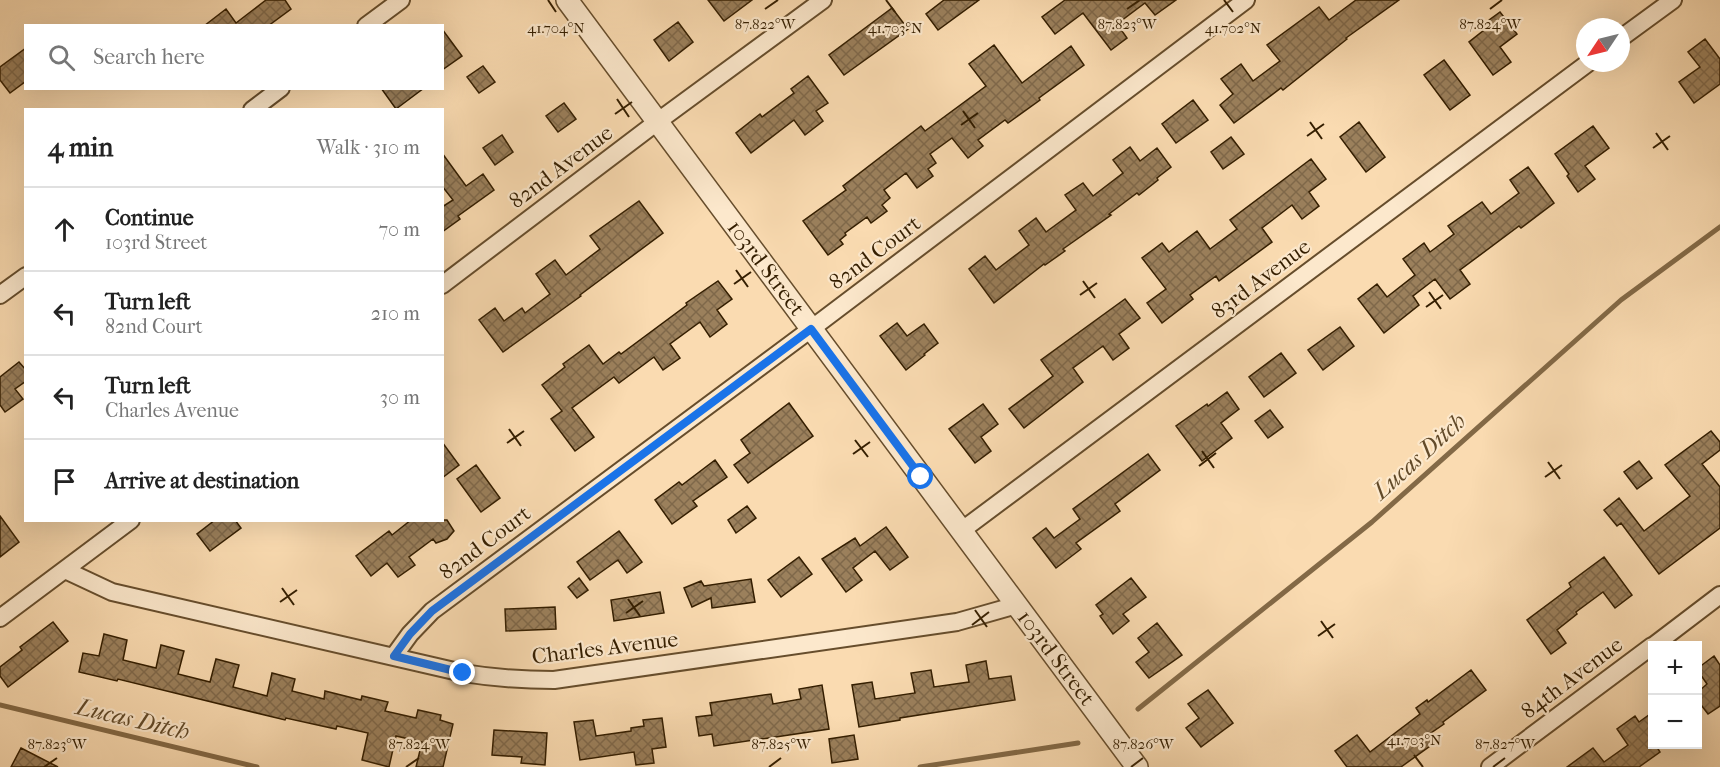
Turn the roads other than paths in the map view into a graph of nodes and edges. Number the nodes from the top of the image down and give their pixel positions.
1 (401, 0) edge
2 (567, 0) edge
3 (823, 0) edge
4 (1246, 0) edge
5 (1672, 0) edge
6 (369, 24) edge
7 (1630, 32) edge
8 (1576, 72) edge
9 (278, 90) edge
10 (255, 108) edge
11 (657, 122) junction
12 (24, 277) edge
13 (444, 283) edge
14 (0, 295) edge
15 (811, 329) junction
16 (128, 522) edge
17 (961, 531) junction
18 (65, 570) junction
19 (1720, 595) edge
20 (1017, 605) junction
21 (0, 618) edge
22 (1660, 641) edge
23 (1648, 650) edge
24 (394, 656) junction
25 (1137, 767) edge
26 (1490, 767) edge

1 - 6 street
2 - 11 street, 103rd Street
3 - 11 street, 82nd Avenue
4 - 15 street, 82nd Court
5 - 7 street
8 - 17 street, 83rd Avenue
9 - 10 street
11 - 13 street, 82nd Avenue
11 - 15 street, 103rd Street
12 - 14 street
15 - 17 street, 103rd Street
15 - 24 street, 82nd Court
16 - 18 street
17 - 20 street, 103rd Street
18 - 21 street
18 - 24 street, Charles Avenue
19 - 22 street, 84th Avenue
20 - 24 street, Charles Avenue
20 - 25 street, 103rd Street
23 - 26 street, 84th Avenue

